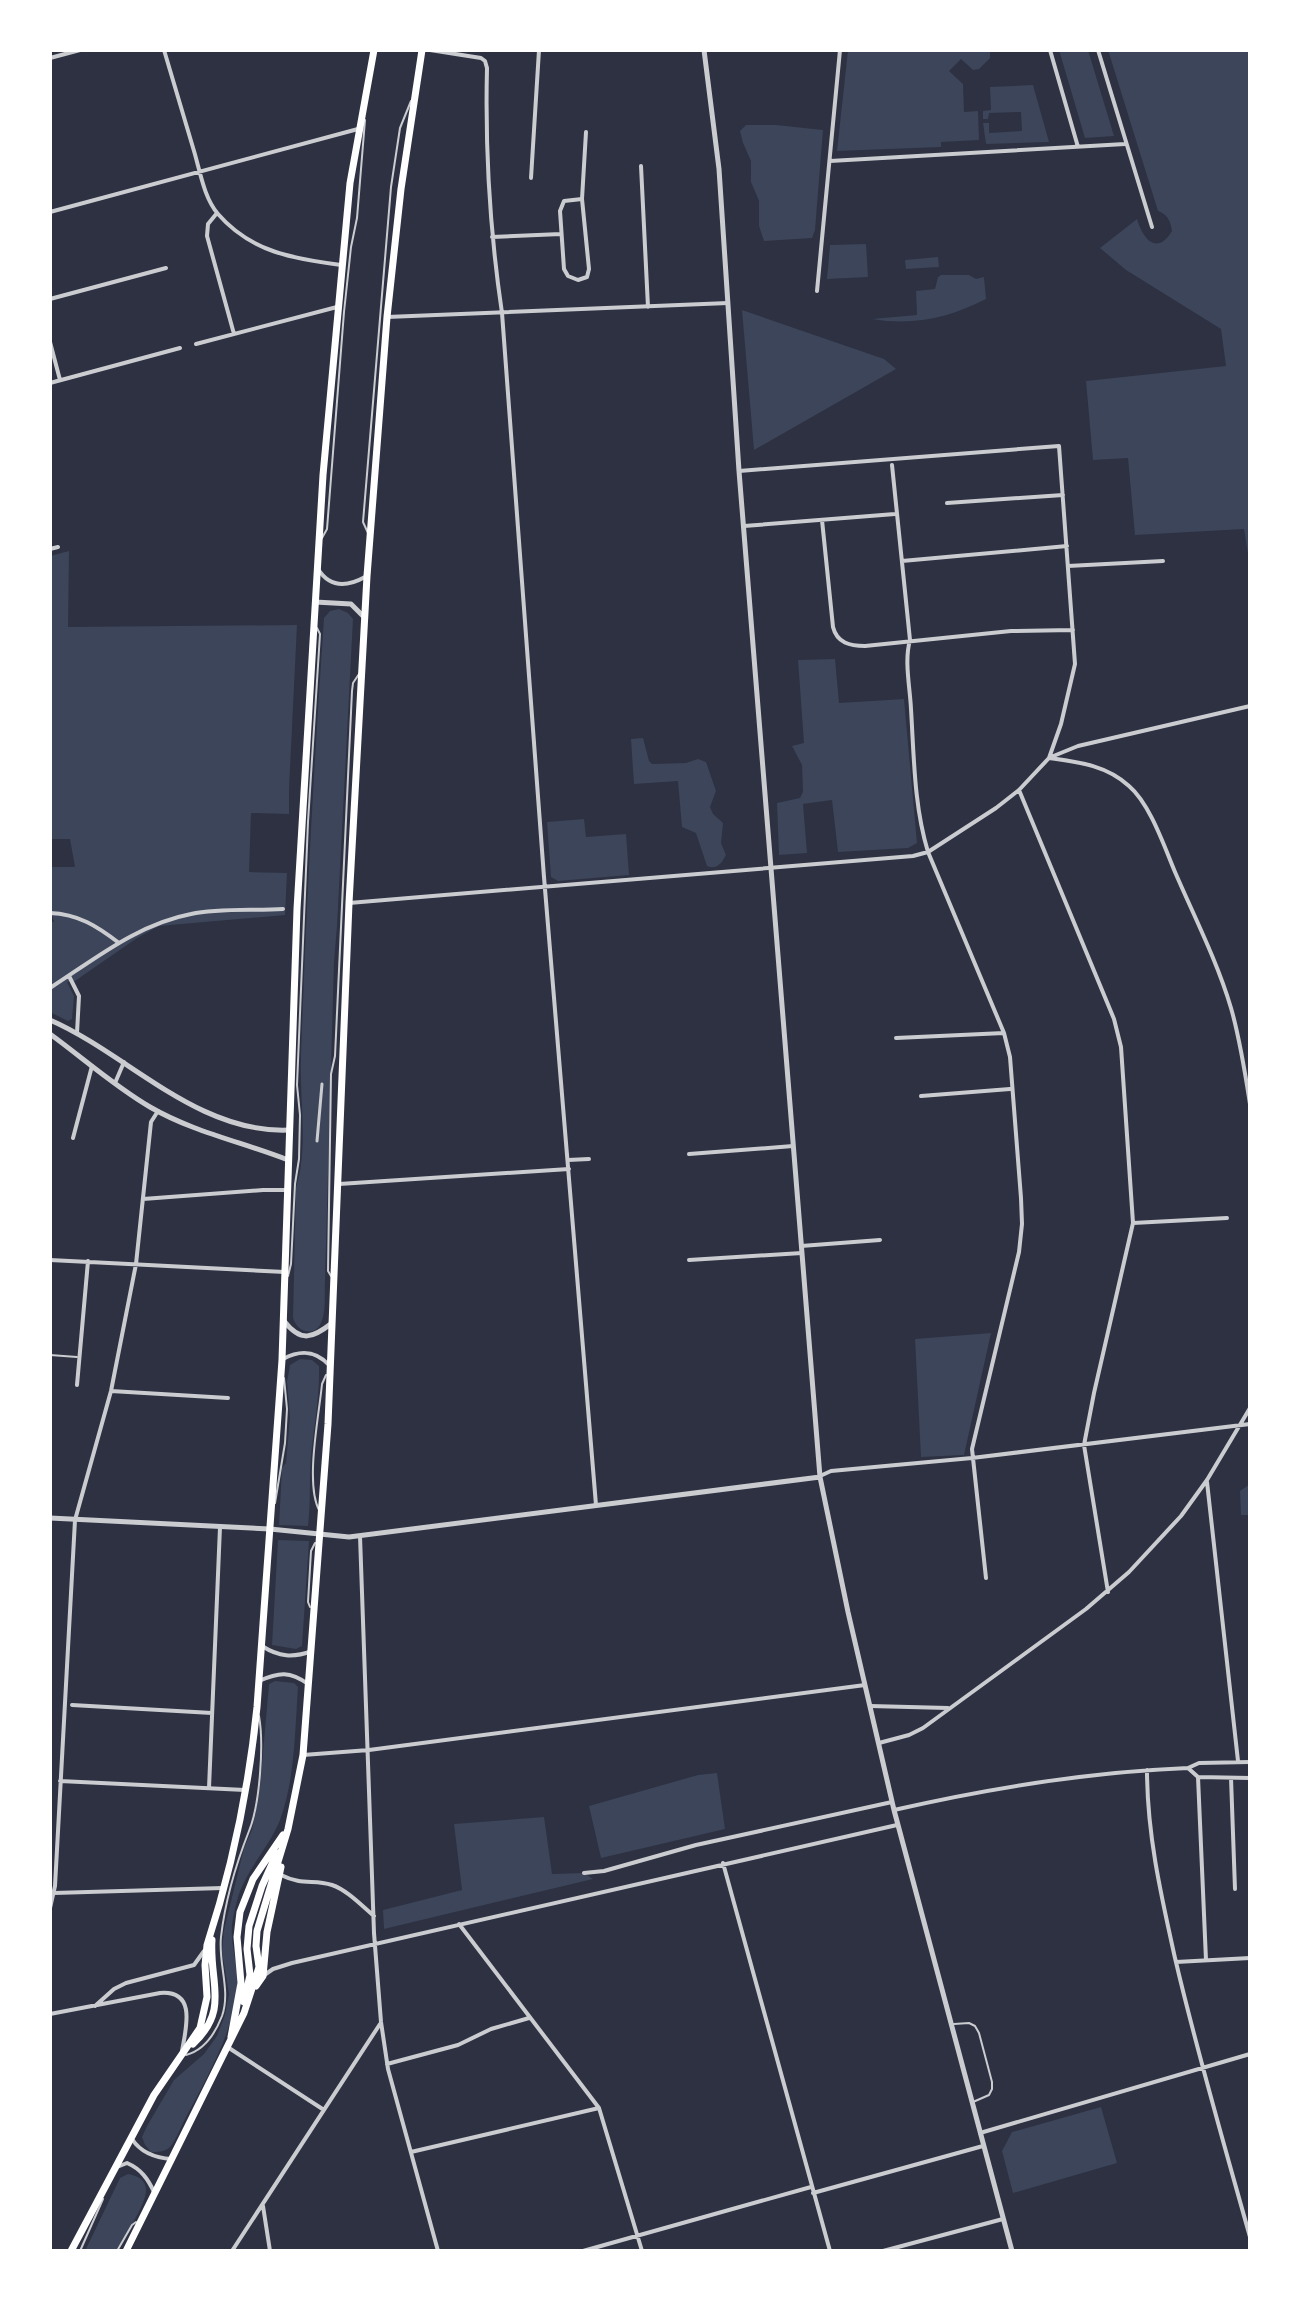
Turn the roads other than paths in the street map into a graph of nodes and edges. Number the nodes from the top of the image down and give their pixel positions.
1 (80, 50) edge
2 (164, 50) edge
3 (374, 50) edge
4 (422, 50) edge
5 (430, 50) edge
6 (539, 50) edge
7 (704, 50) edge
8 (840, 50) edge
9 (1050, 50) edge
10 (1098, 50) edge
11 (50, 58) edge
12 (415, 95) junction
13 (363, 107) junction
14 (358, 129) junction
15 (586, 132) dead end
16 (1125, 144) junction
17 (1078, 147) junction
18 (830, 161) junction
19 (641, 166) dead end
20 (200, 172) junction
21 (531, 178) dead end
22 (582, 199) junction
23 (50, 212) edge
24 (217, 213) junction
25 (1152, 227) dead end
26 (561, 234) junction
27 (492, 237) junction
28 (341, 265) junction
29 (166, 268) dead end
30 (817, 291) dead end
31 (50, 299) edge
32 (728, 303) junction
33 (337, 307) junction
34 (648, 307) junction
35 (502, 313) junction
36 (387, 317) junction
37 (234, 334) junction
38 (50, 342) edge
39 (196, 344) dead end
40 (180, 348) dead end
41 (60, 380) junction
42 (50, 383) edge
43 (892, 465) dead end
44 (739, 471) junction
45 (1063, 495) junction
46 (947, 503) dead end
47 (895, 514) junction
48 (822, 520) junction
49 (744, 526) junction
50 (370, 538) junction
51 (319, 545) junction
52 (1067, 546) junction
53 (58, 547) dead end
54 (50, 549) edge
55 (902, 561) junction
56 (1163, 561) dead end
57 (1068, 566) junction
58 (317, 567) junction
59 (367, 576) junction
60 (315, 602) junction
61 (364, 617) junction
62 (313, 620) junction
63 (1073, 630) junction
64 (910, 640) junction
65 (362, 669) junction
66 (1250, 706) edge
67 (1049, 758) junction
68 (1019, 790) junction
69 (928, 852) junction
70 (771, 868) junction
71 (545, 888) junction
72 (349, 903) junction
73 (283, 909) dead end
74 (50, 913) edge
75 (119, 943) junction
76 (69, 976) junction
77 (50, 988) edge
78 (50, 1020) edge
79 (77, 1033) junction
80 (1004, 1033) junction
81 (50, 1034) edge
82 (896, 1038) dead end
83 (124, 1062) junction
84 (92, 1066) junction
85 (115, 1083) junction
86 (322, 1084) dead end
87 (1011, 1089) junction
88 (921, 1096) dead end
89 (1250, 1104) edge
90 (158, 1111) junction
91 (289, 1130) junction
92 (73, 1138) dead end
93 (317, 1141) dead end
94 (793, 1146) junction
95 (689, 1154) dead end
96 (589, 1159) dead end
97 (288, 1160) junction
98 (568, 1160) junction
99 (569, 1169) junction
100 (339, 1184) junction
101 (287, 1190) junction
102 (143, 1199) junction
103 (1227, 1218) dead end
104 (1133, 1223) junction
105 (880, 1240) dead end
106 (801, 1246) junction
107 (802, 1253) junction
108 (50, 1260) edge
109 (689, 1260) dead end
110 (88, 1261) junction
111 (136, 1264) junction
112 (285, 1272) junction
113 (335, 1284) junction
114 (285, 1287) junction
115 (284, 1320) junction
116 (332, 1323) junction
117 (50, 1355) edge
118 (79, 1357) junction
119 (282, 1363) junction
120 (330, 1367) junction
121 (77, 1385) dead end
122 (111, 1391) junction
123 (228, 1398) dead end
124 (1250, 1408) edge
125 (1250, 1424) edge
126 (1239, 1425) junction
127 (1084, 1445) junction
128 (972, 1458) junction
129 (820, 1477) junction
130 (1207, 1480) junction
131 (596, 1505) junction
132 (50, 1518) edge
133 (75, 1520) junction
134 (220, 1527) junction
135 (270, 1529) junction
136 (320, 1534) junction
137 (360, 1536) junction
138 (986, 1578) dead end
139 (1108, 1592) junction
140 (262, 1646) junction
141 (312, 1651) junction
142 (259, 1681) junction
143 (308, 1684) junction
144 (865, 1685) junction
145 (72, 1705) dead end
146 (870, 1706) junction
147 (257, 1707) junction
148 (950, 1708) junction
149 (212, 1713) junction
150 (879, 1743) junction
151 (369, 1750) junction
152 (303, 1755) junction
153 (1238, 1761) junction
154 (1250, 1762) edge
155 (1188, 1768) junction
156 (1147, 1770) junction
157 (1198, 1777) junction
158 (1231, 1778) junction
159 (1250, 1778) edge
160 (60, 1781) junction
161 (209, 1788) junction
162 (246, 1790) junction
163 (892, 1802) junction
164 (894, 1810) junction
165 (897, 1825) junction
166 (288, 1829) junction
167 (723, 1863) junction
168 (584, 1873) dead end
169 (280, 1874) junction
170 (223, 1888) junction
171 (1235, 1889) dead end
172 (54, 1893) junction
173 (50, 1907) edge
174 (374, 1916) junction
175 (214, 1922) junction
176 (459, 1924) junction
177 (375, 1944) junction
178 (207, 1945) junction
179 (1250, 1958) edge
180 (1206, 1960) junction
181 (1176, 1962) junction
182 (263, 1976) junction
183 (252, 1991) junction
184 (94, 2006) junction
185 (50, 2014) edge
186 (530, 2018) junction
187 (381, 2022) junction
188 (951, 2025) junction
189 (238, 2028) junction
190 (229, 2047) junction
191 (1250, 2054) edge
192 (181, 2056) junction
193 (387, 2064) junction
194 (1202, 2068) junction
195 (971, 2102) junction
196 (599, 2108) junction
197 (324, 2110) junction
198 (980, 2133) junction
199 (131, 2137) junction
200 (983, 2146) junction
201 (411, 2152) junction
202 (173, 2159) junction
203 (116, 2167) junction
204 (108, 2183) junction
205 (811, 2187) junction
206 (813, 2193) junction
207 (156, 2194) junction
208 (263, 2203) junction
209 (145, 2215) junction
210 (1003, 2219) junction
211 (638, 2235) junction
212 (1250, 2237) edge
213 (71, 2251) edge
214 (80, 2251) edge
215 (117, 2251) edge
216 (126, 2251) edge
217 (232, 2251) edge
218 (270, 2251) edge
219 (438, 2251) edge
220 (583, 2251) edge
221 (642, 2251) edge
222 (830, 2251) edge
223 (883, 2251) edge
224 (1012, 2251) edge

1 - 11 street
2 - 20 street
3 - 13 main road
4 - 12 main road
5 - 27 street
6 - 21 street
7 - 32 street
8 - 18 street
9 - 17 street
10 - 16 street
12 - 36 main road
12 - 50 lane
13 - 14 main road
13 - 51 lane
14 - 20 street
14 - 28 main road
15 - 22 street
16 - 17 street
16 - 25 street
17 - 18 street
18 - 30 street
19 - 34 street
20 - 23 street
20 - 24 street
22 - 26 street
22 - 26 street
24 - 28 street
24 - 37 street
26 - 27 street
27 - 35 street
28 - 33 main road
29 - 31 street
32 - 34 street
32 - 44 street
33 - 37 street
33 - 51 main road
34 - 35 street
35 - 36 street
35 - 71 street
36 - 50 main road
37 - 39 street
38 - 41 street
40 - 41 street
41 - 42 street
43 - 47 street
44 - 45 street
44 - 49 street
45 - 46 street
45 - 52 street
47 - 48 street
47 - 55 street
48 - 49 street
48 - 64 street
49 - 70 street
50 - 59 main road
51 - 58 main road
52 - 55 street
52 - 57 street
53 - 54 street
55 - 64 street
56 - 57 street
57 - 63 street
58 - 59 street
58 - 60 main road
59 - 61 main road
60 - 61 street
60 - 62 main road
61 - 65 main road
62 - 91 main road
62 - 114 lane
63 - 64 street
63 - 67 street
64 - 69 street
65 - 72 main road
65 - 113 lane
66 - 67 street
67 - 68 street
67 - 89 street
68 - 69 street
68 - 104 street
69 - 70 street
69 - 80 street
70 - 71 street
70 - 94 street
71 - 72 street
71 - 98 street
72 - 100 main road
73 - 75 street
74 - 75 street
75 - 76 street
76 - 77 street
76 - 79 street
78 - 79 street
79 - 83 street
80 - 82 street
80 - 87 street
81 - 84 street
83 - 85 street
83 - 91 street
84 - 85 street
84 - 92 street
85 - 90 street
86 - 93 street
87 - 88 street
87 - 128 street
90 - 97 street
90 - 102 street
91 - 97 main road
94 - 95 street
94 - 106 street
96 - 98 street
97 - 101 main road
98 - 99 street
99 - 100 street
99 - 131 street
100 - 113 main road
101 - 102 street
101 - 112 main road
102 - 111 street
103 - 104 street
104 - 127 street
105 - 106 street
106 - 107 street
107 - 109 street
107 - 129 street
108 - 110 street
110 - 111 street
110 - 118 street
111 - 112 street
111 - 122 street
112 - 114 main road
113 - 116 main road
114 - 115 main road
115 - 116 street
115 - 119 main road
116 - 120 main road
117 - 118 lane
118 - 121 street
119 - 120 street
119 - 135 main road
120 - 136 main road
122 - 123 street
122 - 133 street
124 - 126 street
125 - 126 street
126 - 127 street
126 - 130 street
127 - 128 street
127 - 139 street
128 - 129 street
128 - 138 street
129 - 131 street
129 - 144 street
130 - 139 street
130 - 153 street
131 - 137 street
132 - 133 street
133 - 134 street
133 - 160 street
134 - 135 street
134 - 149 street
135 - 136 street
135 - 140 main road
136 - 137 street
136 - 141 main road
137 - 151 street
139 - 148 street
140 - 141 street
140 - 142 main road
141 - 143 main road
142 - 143 street
142 - 147 main road
143 - 152 main road
144 - 146 street
144 - 151 street
145 - 149 street
146 - 148 street
146 - 150 street
147 - 162 main road
147 - 192 lane
148 - 150 street
149 - 161 street
150 - 163 street
151 - 152 street
151 - 174 street
152 - 166 main road
153 - 154 street
153 - 155 street
155 - 156 street
155 - 157 street
156 - 164 street
156 - 181 street
157 - 158 street
157 - 180 street
158 - 159 street
158 - 171 street
160 - 161 street
160 - 172 street
161 - 162 street
162 - 170 main road
163 - 164 street
163 - 168 street
164 - 165 street
165 - 167 street
165 - 188 street
166 - 169 main road
166 - 183 main road
166 - 189 main road
166 - 190 main road
167 - 176 street
167 - 205 street
169 - 174 street
169 - 182 main road
170 - 172 street
170 - 175 main road
172 - 173 street
174 - 177 street
175 - 178 main road
175 - 192 main road
176 - 177 street
176 - 186 street
177 - 182 street
177 - 187 street
178 - 184 street
178 - 192 main road
179 - 180 street
180 - 181 street
181 - 194 street
182 - 183 main road
183 - 189 main road
184 - 185 street
184 - 192 street
186 - 193 street
186 - 196 street
187 - 193 street
187 - 197 street
188 - 195 street
188 - 195 lane
189 - 190 main road
190 - 197 street
190 - 202 main road
191 - 194 street
192 - 199 main road
193 - 201 street
194 - 198 street
194 - 212 street
195 - 198 street
196 - 201 street
196 - 211 street
197 - 208 street
198 - 200 street
199 - 202 street
199 - 203 main road
200 - 206 street
200 - 210 street
201 - 219 street
202 - 207 main road
203 - 204 main road
203 - 207 street
204 - 213 main road
204 - 214 lane
205 - 206 street
205 - 211 street
206 - 222 street
207 - 209 main road
208 - 217 street
208 - 218 street
209 - 215 lane
209 - 216 main road
210 - 223 street
210 - 224 street
211 - 220 street
211 - 221 street

